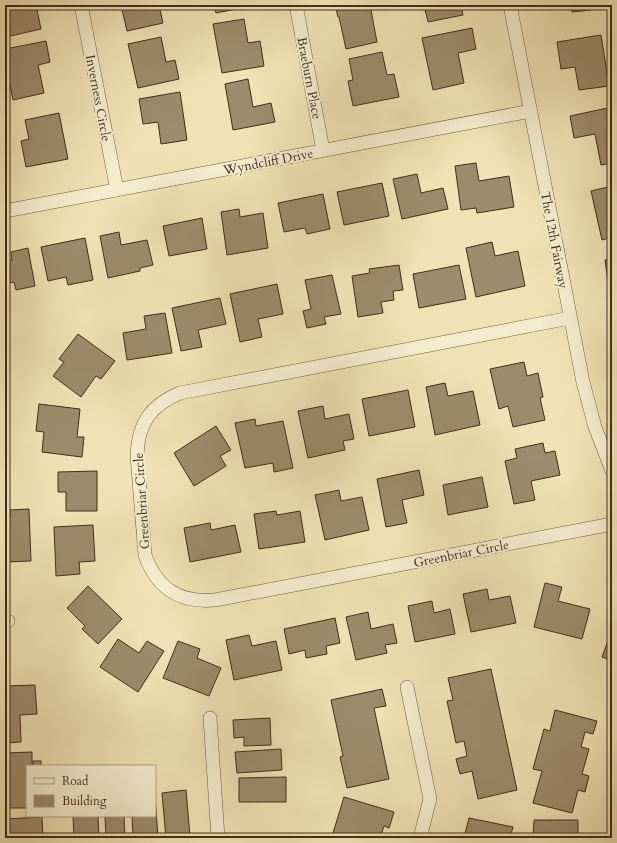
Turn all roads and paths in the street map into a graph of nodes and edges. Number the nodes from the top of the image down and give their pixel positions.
1 (81, 5) edge
2 (296, 5) edge
3 (510, 5) edge
4 (530, 111) junction
5 (323, 150) junction
6 (117, 190) junction
7 (5, 211) edge
8 (570, 318) junction
9 (612, 471) edge
10 (612, 524) edge
11 (407, 687) dead end
12 (210, 718) dead end
13 (218, 838) edge
14 (420, 838) edge

1 - 6 street, Inverness Circle
2 - 5 street, Braeburn Place
3 - 4 street, The 12th Fairway
4 - 5 street, Wyndcliff Drive
4 - 8 street, The 12th Fairway
5 - 6 street, Wyndcliff Drive
6 - 7 street, Wyndcliff Drive
8 - 9 street, The 12th Fairway
8 - 10 street, Greenbriar Circle
11 - 14 street
12 - 13 street

